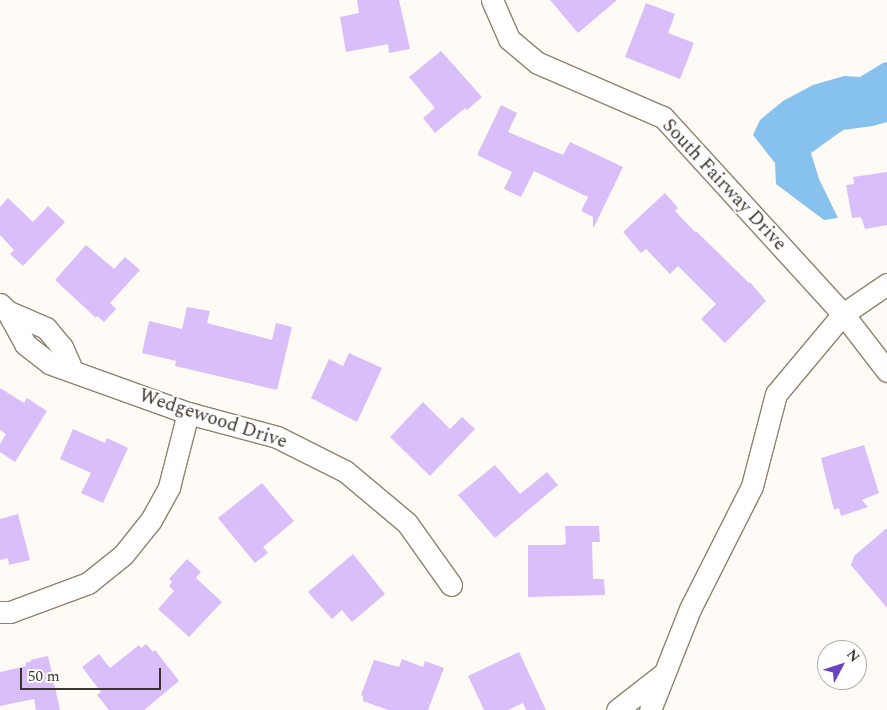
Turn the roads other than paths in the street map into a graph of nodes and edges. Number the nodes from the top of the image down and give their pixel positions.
1 (492, 0) edge
2 (887, 284) edge
3 (4, 307) edge
4 (843, 314) junction
5 (887, 371) edge
6 (188, 413) junction
7 (451, 585) dead end
8 (0, 612) edge
9 (662, 675) junction
10 (617, 710) edge
11 (650, 710) edge

1 - 4 street, South Fairway Drive
2 - 4 street
3 - 6 street, Wedgewood Drive
4 - 5 street, South Fairway Drive
4 - 9 street
6 - 7 street, Wedgewood Drive
6 - 8 street
9 - 10 street
9 - 11 street

